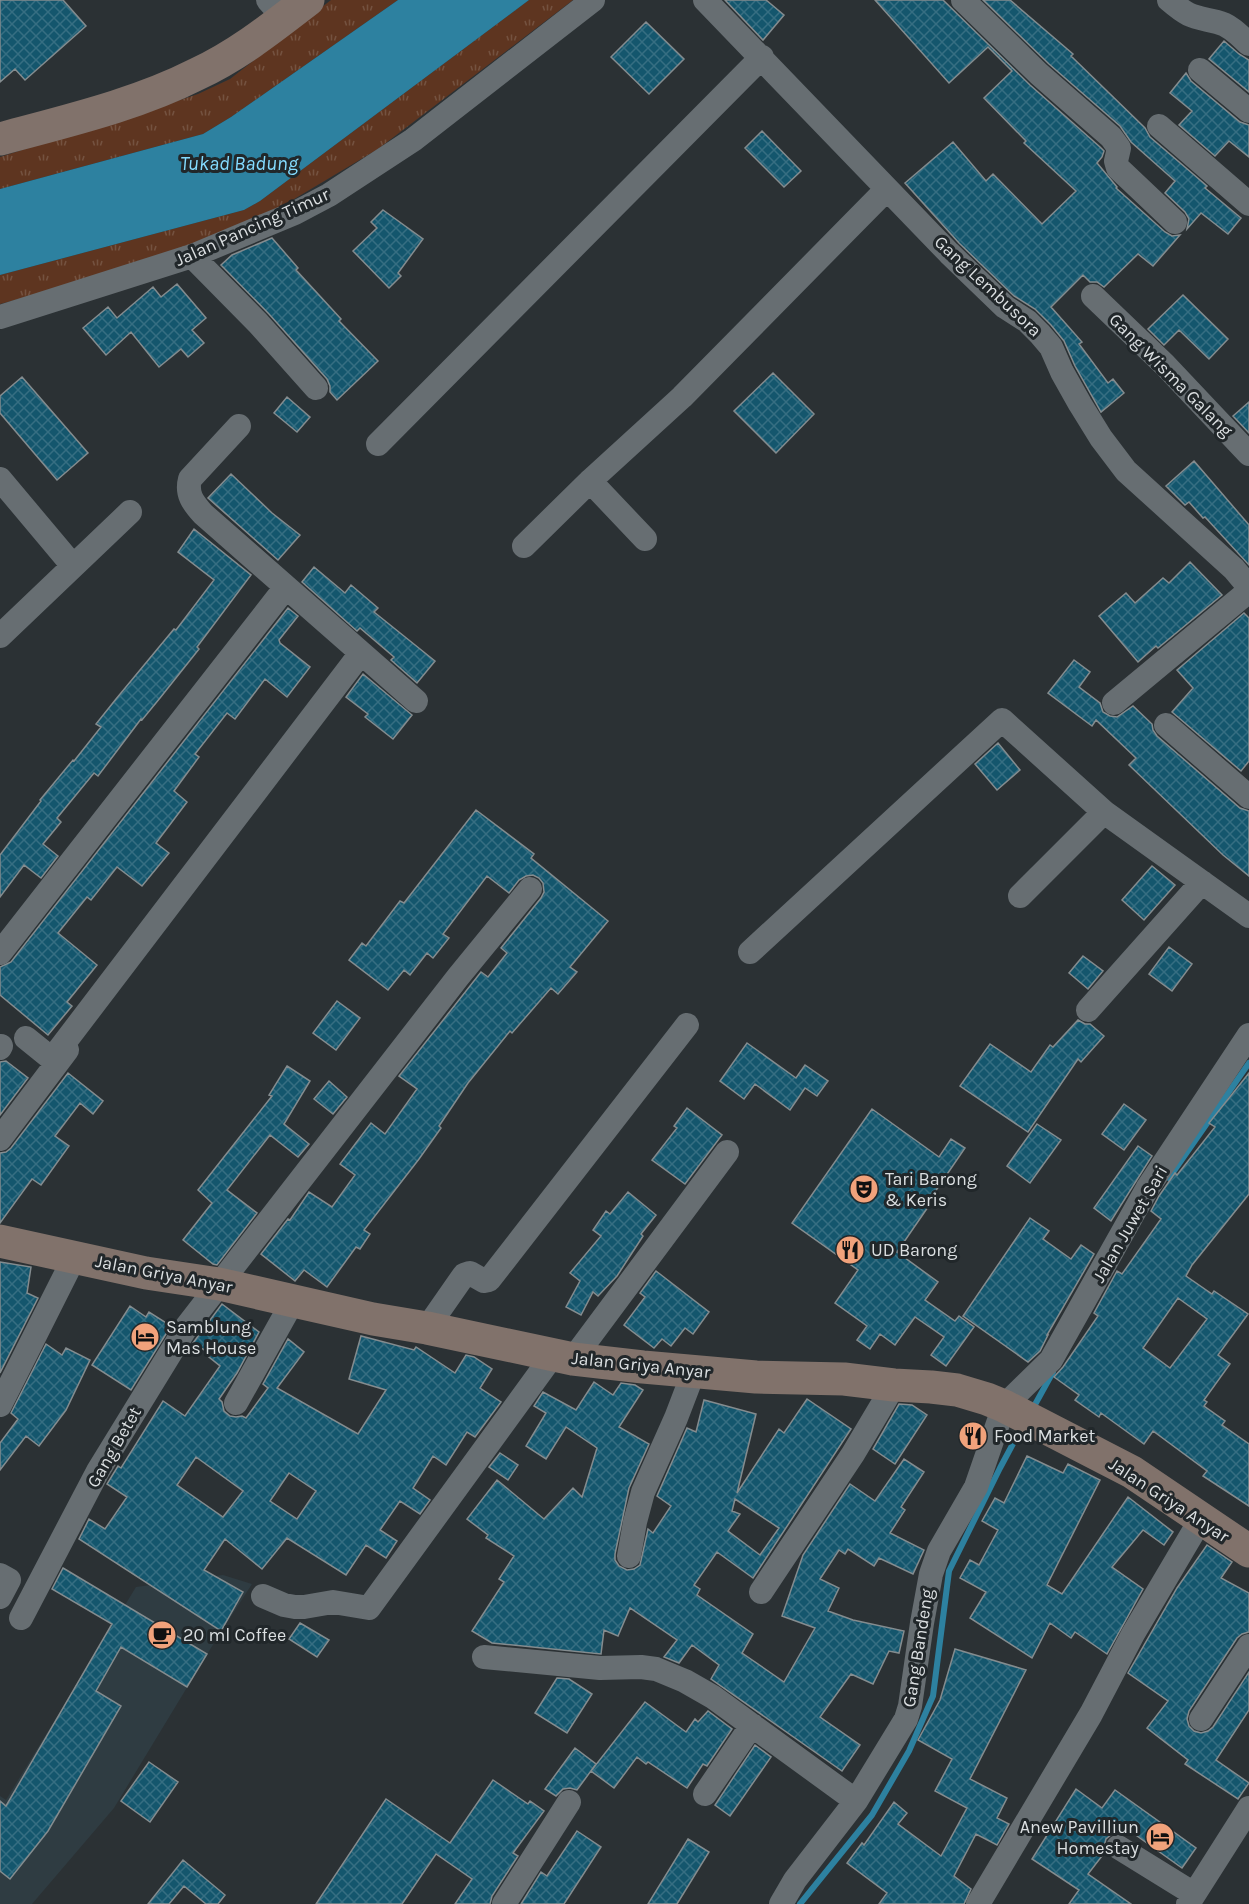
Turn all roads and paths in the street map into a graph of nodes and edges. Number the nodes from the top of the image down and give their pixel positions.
1 (593, 0) edge
2 (705, 0) edge
3 (963, 0) edge
4 (1169, 0) edge
5 (287, 6) edge
6 (1249, 44) edge
7 (762, 57) junction
8 (1200, 70) dead end
9 (1249, 111) edge
10 (1159, 126) dead end
11 (0, 139) edge
12 (887, 189) junction
13 (1249, 204) edge
14 (1175, 222) dead end
15 (192, 256) junction
16 (1093, 296) dead end
17 (0, 317) edge
18 (316, 388) dead end
19 (239, 426) dead end
20 (378, 444) dead end
21 (1249, 454) edge
22 (0, 479) edge
23 (590, 482) junction
24 (130, 512) dead end
25 (645, 539) dead end
26 (524, 546) dead end
27 (73, 566) junction
28 (286, 587) junction
29 (1249, 589) edge
30 (0, 636) edge
31 (361, 653) junction
32 (416, 701) dead end
33 (1114, 703) dead end
34 (1166, 725) dead end
35 (1249, 797) edge
36 (1104, 812) junction
37 (1202, 882) junction
38 (531, 889) dead end
39 (1020, 896) dead end
40 (1249, 916) edge
41 (750, 952) dead end
42 (0, 953) edge
43 (112, 991) dead end
44 (1088, 1010) dead end
45 (687, 1025) dead end
46 (1249, 1035) edge
47 (26, 1038) dead end
48 (0, 1139) edge
49 (727, 1152) dead end
50 (2, 1244) edge
51 (74, 1258) junction
52 (219, 1284) junction
53 (293, 1301) junction
54 (427, 1328) junction
55 (563, 1357) junction
56 (694, 1371) junction
57 (894, 1385) junction
58 (236, 1403) dead end
59 (0, 1405) edge
60 (1017, 1413) junction
61 (1201, 1519) junction
62 (1249, 1551) edge
63 (629, 1557) dead end
64 (0, 1575) edge
65 (761, 1592) dead end
66 (263, 1596) dead end
67 (0, 1597) edge
68 (21, 1618) dead end
69 (1249, 1646) edge
70 (484, 1657) dead end
71 (1201, 1719) dead end
72 (752, 1725) junction
73 (705, 1794) dead end
74 (856, 1801) junction
75 (569, 1802) dead end
76 (1249, 1808) edge
77 (1118, 1847) dead end
78 (1191, 1899) edge
79 (504, 1904) edge
80 (781, 1904) edge
81 (978, 1904) edge

1 - 15 street, Jalan Pancing Timur
2 - 7 street, Gang Lembusora
3 - 14 street
4 - 6 street
5 - 11 street
7 - 12 street, Gang Lembusora
7 - 20 street
8 - 9 street
10 - 13 street
12 - 23 street
12 - 29 street, Gang Lembusora
15 - 17 street, Jalan Pancing Timur
15 - 18 street
16 - 21 street, Gang Wisma Galang
19 - 28 street
22 - 27 street
23 - 25 street
23 - 26 street
24 - 27 street
27 - 30 street
28 - 31 street
28 - 42 street
29 - 33 street
31 - 32 street
31 - 47 street
34 - 35 street
36 - 37 street
36 - 39 street
36 - 41 street
37 - 40 street
37 - 44 street
38 - 52 street, Gang Betet
43 - 48 street
45 - 54 street
46 - 60 street, Jalan Juwet Sari
49 - 55 street
50 - 51 street, Jalan Griya Anyar
51 - 52 street, Jalan Griya Anyar
51 - 59 street
52 - 53 street, Jalan Griya Anyar
52 - 68 street, Gang Betet
53 - 54 street, Jalan Griya Anyar
53 - 58 street
54 - 55 street, Jalan Griya Anyar
55 - 56 street, Jalan Griya Anyar
55 - 66 street
56 - 57 street, Jalan Griya Anyar
56 - 63 street
57 - 60 street, Jalan Griya Anyar
57 - 65 street
60 - 61 street, Jalan Griya Anyar
60 - 74 street, Gang Bandeng
61 - 62 street, Jalan Griya Anyar
61 - 81 street
64 - 67 street
69 - 71 street
70 - 72 street
72 - 73 street
72 - 74 street
74 - 80 street, Gang Bandeng
75 - 79 street
76 - 78 street
77 - 78 street

